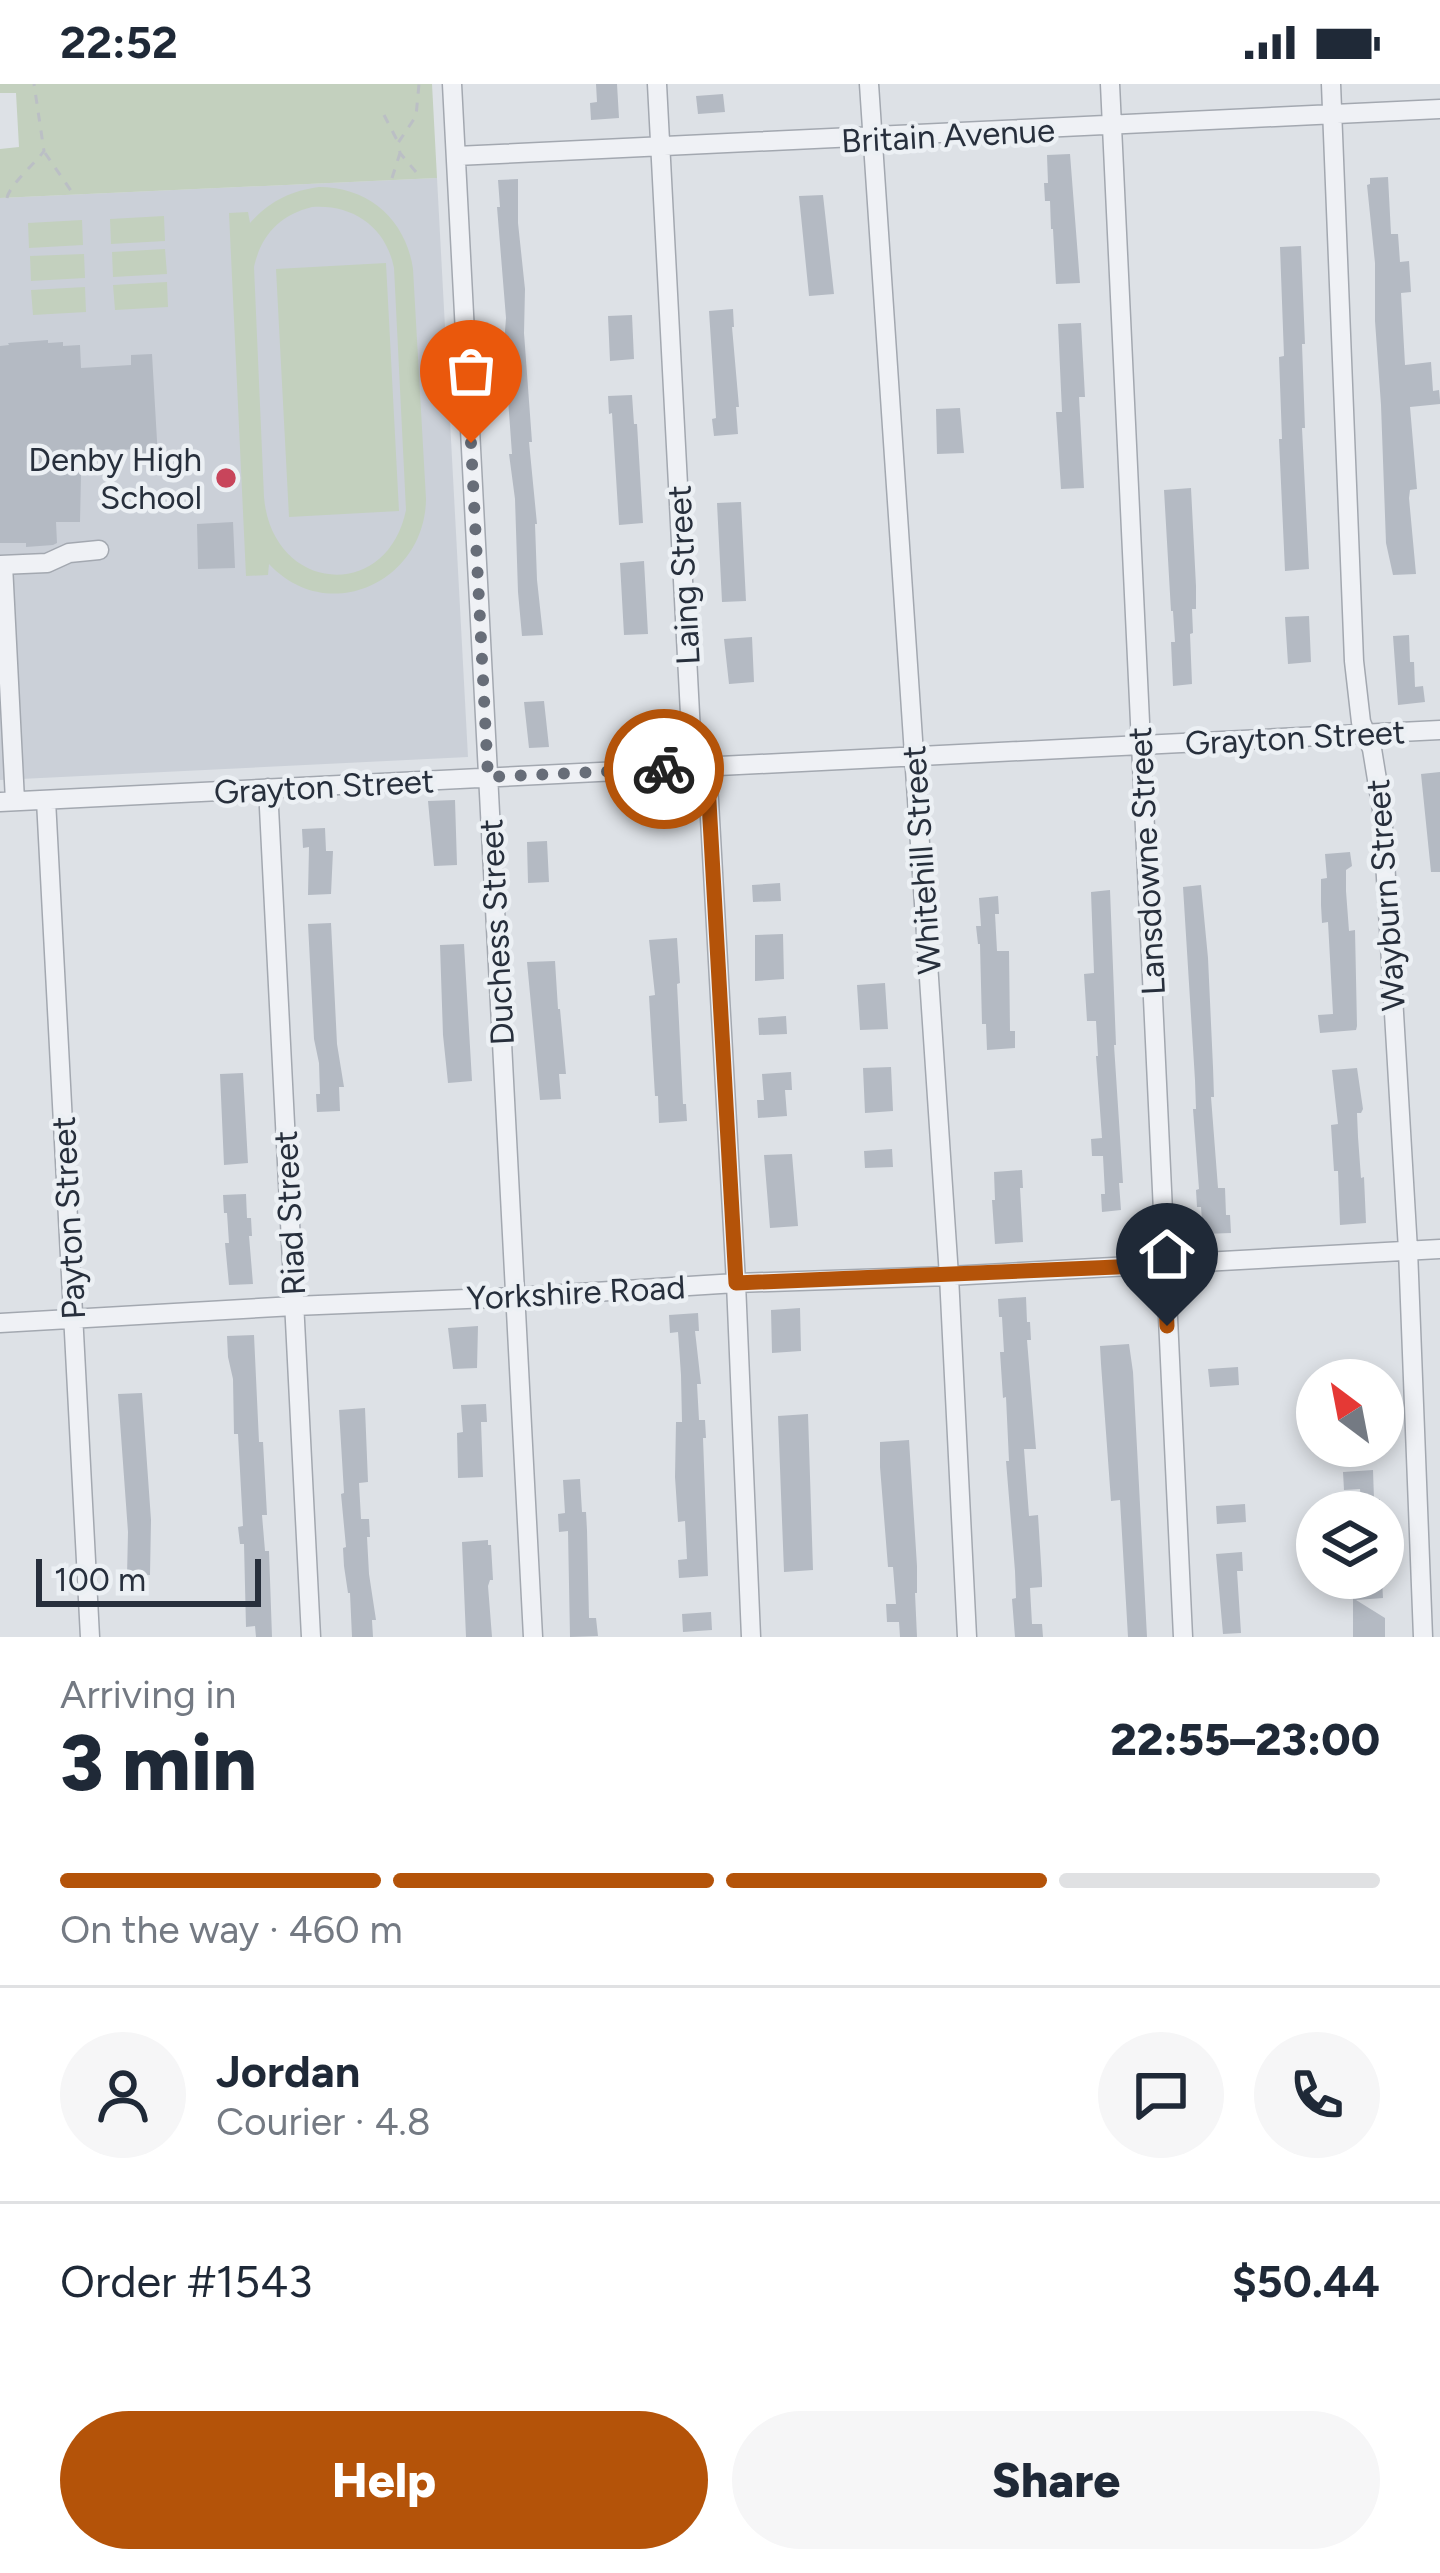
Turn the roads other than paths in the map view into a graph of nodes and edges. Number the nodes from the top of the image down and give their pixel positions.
1 (452, 84) edge
2 (657, 84) edge
3 (868, 84) edge
4 (1110, 84) edge
5 (1330, 84) edge
6 (1440, 109) edge
7 (1332, 115) junction
8 (1112, 127) junction
9 (872, 138) junction
10 (660, 148) junction
11 (456, 156) junction
12 (99, 550) dead end
13 (2, 565) edge
14 (1440, 730) edge
15 (1366, 734) junction
16 (1141, 745) junction
17 (914, 757) junction
18 (700, 767) junction
19 (488, 777) junction
20 (268, 788) junction
21 (46, 800) junction
22 (8, 802) edge
23 (1440, 1249) edge
24 (1408, 1250) junction
25 (1164, 1265) junction
26 (949, 1276) junction
27 (736, 1283) junction
28 (516, 1298) junction
29 (294, 1306) junction
30 (73, 1319) junction
31 (0, 1323) edge
32 (89, 1637) edge
33 (310, 1637) edge
34 (533, 1637) edge
35 (751, 1637) edge
36 (967, 1637) edge
37 (1183, 1637) edge
38 (1424, 1637) edge

1 - 11 street, Duchess Street
2 - 10 street, Laing Street
3 - 9 street, Whitehill Street
4 - 8 street, Lansdowne Street
5 - 7 street, Wayburn Street
6 - 7 street, Britain Avenue
7 - 8 street, Britain Avenue
7 - 15 street, Wayburn Street
8 - 9 street, Britain Avenue
8 - 16 street, Lansdowne Street
9 - 10 street, Britain Avenue
9 - 17 street, Whitehill Street
10 - 11 street, Britain Avenue
10 - 18 street, Laing Street
11 - 19 street, Duchess Street
12 - 13 street
13 - 22 street
14 - 15 street, Grayton Street
15 - 16 street, Grayton Street
15 - 24 street, Wayburn Street
16 - 17 street, Grayton Street
16 - 25 street, Lansdowne Street
17 - 18 street, Grayton Street
17 - 26 street, Whitehill Street
18 - 19 street, Grayton Street
18 - 27 street, Laing Street
19 - 20 street, Grayton Street
19 - 28 street, Duchess Street
20 - 21 street, Grayton Street
20 - 29 street, Riad Street
21 - 22 street, Grayton Street
21 - 30 street, Payton Street
23 - 24 street, Yorkshire Road
24 - 25 street, Yorkshire Road
24 - 38 street, Wayburn Street
25 - 26 street, Yorkshire Road
25 - 37 street, Lansdowne Street
26 - 27 street, Yorkshire Road
26 - 36 street, Whitehill Street
27 - 28 street, Yorkshire Road
27 - 35 street, Laing Street
28 - 29 street, Yorkshire Road
28 - 34 street, Duchess Street
29 - 30 street, Yorkshire Road
29 - 33 street, Riad Street
30 - 31 street, Yorkshire Road
30 - 32 street, Payton Street

